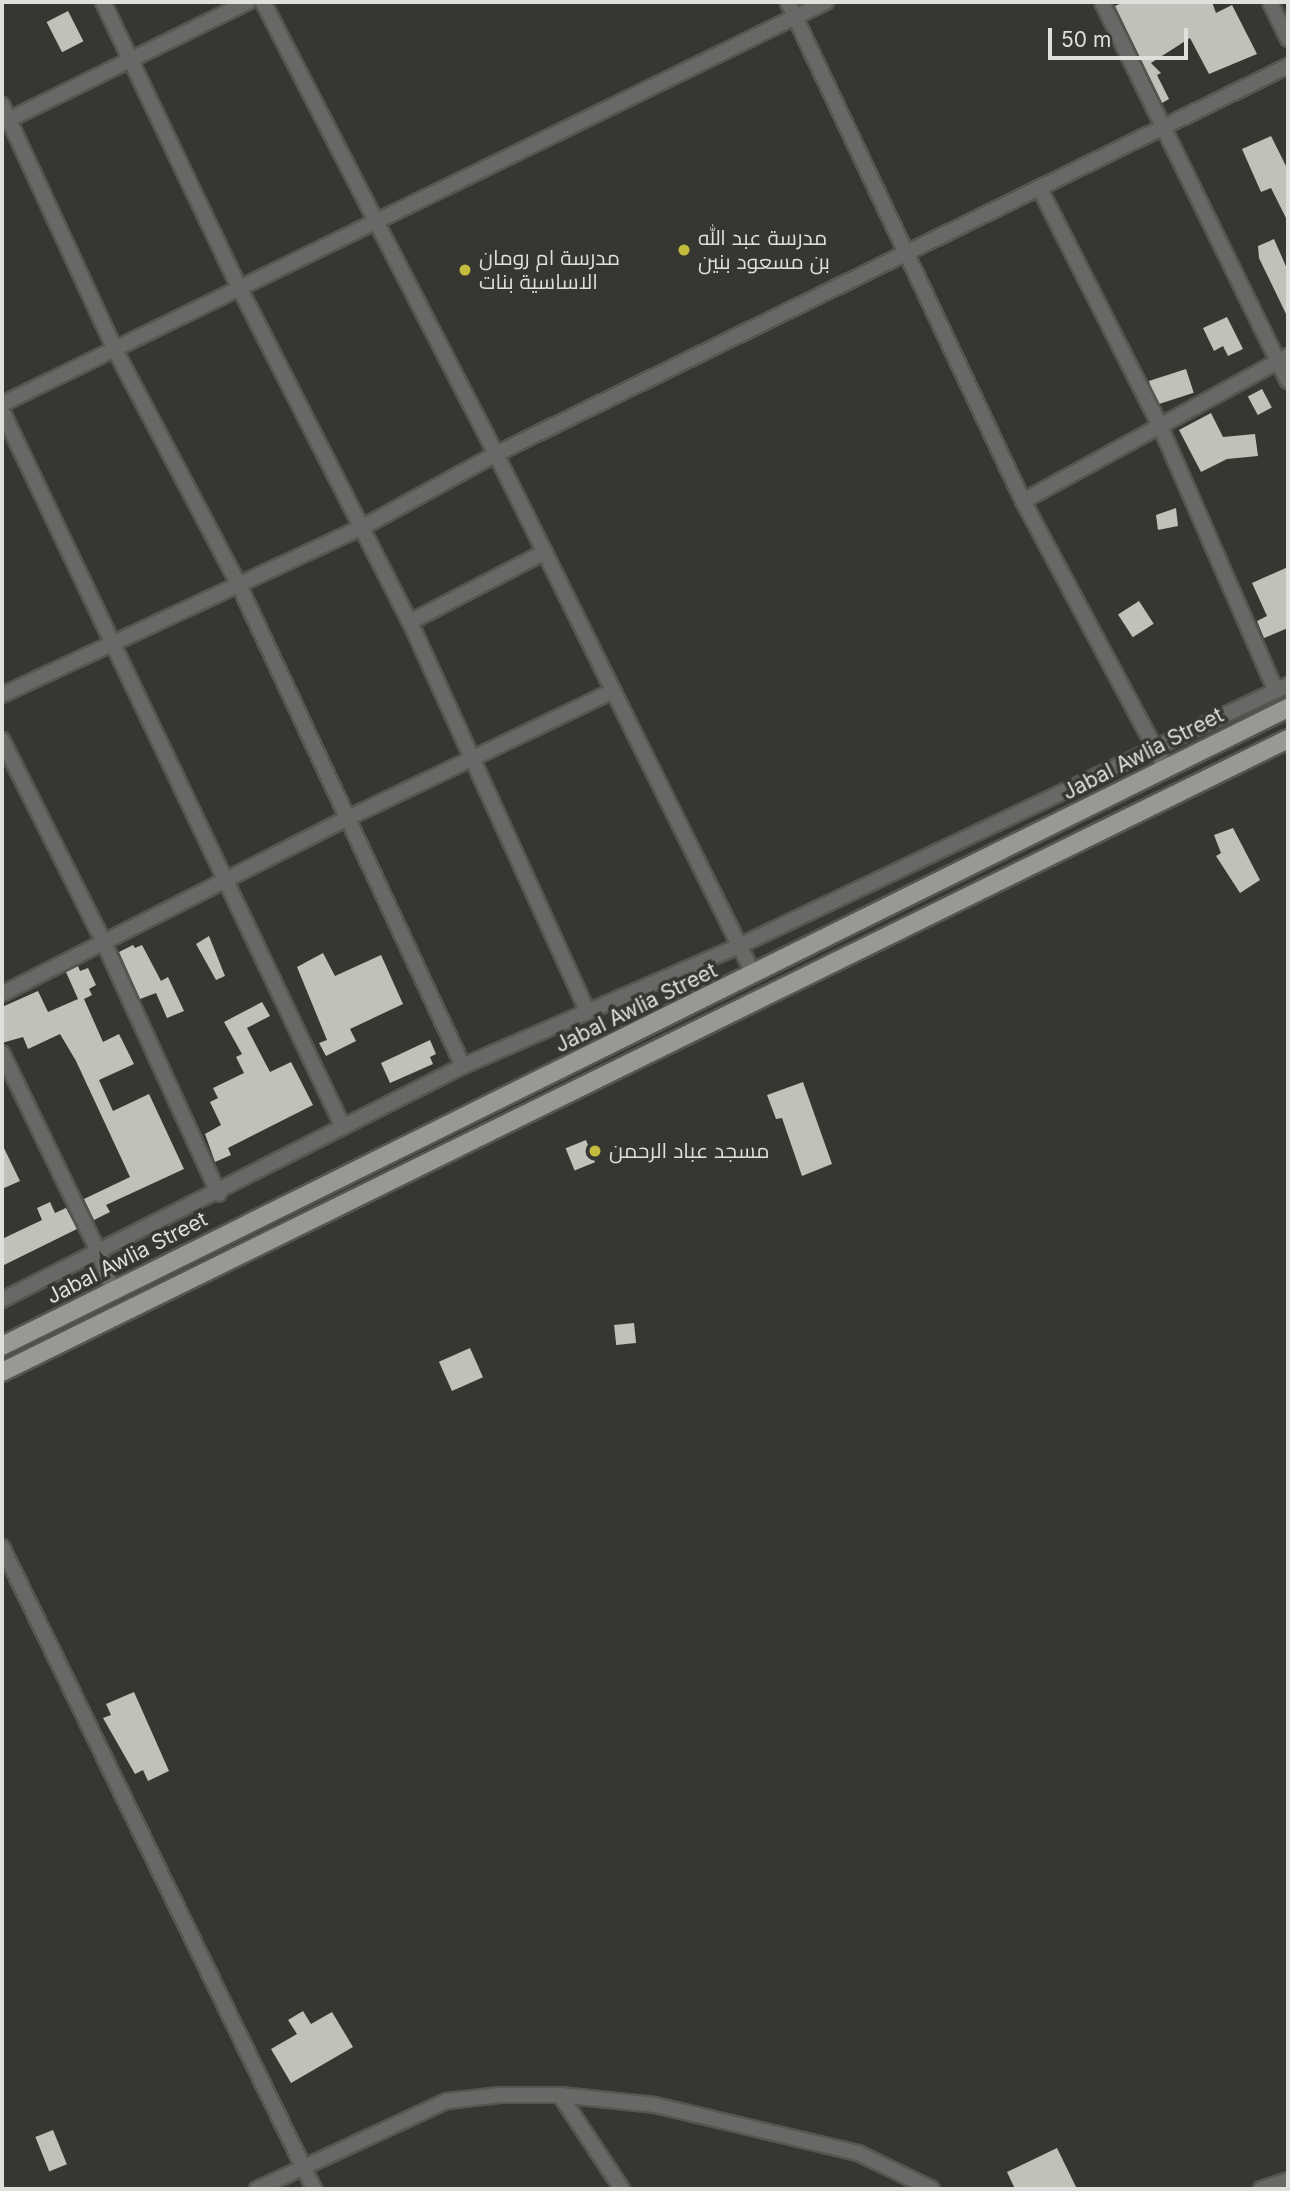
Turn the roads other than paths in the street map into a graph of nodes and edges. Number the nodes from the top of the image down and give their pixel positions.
1 (103, 2) edge
2 (248, 2) edge
3 (263, 2) edge
4 (788, 2) edge
5 (825, 2) edge
6 (1102, 2) edge
7 (1270, 2) edge
8 (795, 17) junction
9 (1288, 39) edge
10 (127, 61) junction
11 (1288, 66) edge
12 (2, 105) edge
13 (5, 122) edge
14 (1164, 129) junction
15 (1041, 191) junction
16 (376, 220) junction
17 (906, 257) junction
18 (238, 285) junction
19 (115, 350) junction
20 (1283, 359) edge
21 (1288, 381) edge
22 (2, 404) edge
23 (2, 411) edge
24 (1161, 428) junction
25 (496, 454) junction
26 (1023, 501) junction
27 (363, 527) junction
28 (545, 552) junction
29 (238, 583) junction
30 (410, 622) junction
31 (110, 643) junction
32 (1282, 688) edge
33 (613, 691) junction
34 (2, 695) edge
35 (1288, 708) edge
36 (1288, 739) edge
37 (2, 740) edge
38 (1155, 748) junction
39 (475, 759) junction
40 (1166, 769) junction
41 (350, 817) junction
42 (227, 882) junction
43 (103, 941) junction
44 (741, 945) junction
45 (754, 975) junction
46 (2, 994) edge
47 (589, 1012) junction
48 (2, 1053) edge
49 (463, 1066) junction
50 (343, 1127) junction
51 (219, 1194) junction
52 (99, 1253) junction
53 (113, 1291) junction
54 (2, 1300) edge
55 (2, 1346) edge
56 (2, 1372) edge
57 (2, 1547) edge
58 (561, 2095) junction
59 (304, 2167) junction
60 (1288, 2180) edge
61 (257, 2189) edge
62 (314, 2189) edge
63 (622, 2189) edge
64 (932, 2189) edge
65 (1261, 2189) edge

1 - 10 street
2 - 10 street
3 - 16 street
4 - 8 street
5 - 8 street
6 - 14 street
7 - 9 street
8 - 16 street
8 - 17 street
10 - 13 street
10 - 18 street
11 - 14 street
12 - 13 street
13 - 19 street
14 - 15 street
14 - 20 street
15 - 17 street
15 - 24 street
16 - 18 street
16 - 25 street
17 - 25 street
17 - 26 street
18 - 19 street
18 - 27 street
19 - 22 street
19 - 29 street
20 - 21 street
20 - 24 street
23 - 31 street
24 - 26 street
24 - 32 street
25 - 27 street
25 - 28 street
26 - 38 street
27 - 29 street
27 - 30 street
28 - 30 street
28 - 33 street
29 - 31 street
29 - 41 street
30 - 39 street
31 - 34 street
31 - 42 street
32 - 38 street
33 - 39 street
33 - 44 street
35 - 40 main road, Jabal Awlia Street
36 - 56 main road
37 - 43 street
38 - 40 street
38 - 44 street
39 - 41 street
39 - 47 street
40 - 45 main road, Jabal Awlia Street
41 - 42 street
41 - 49 street
42 - 43 street
42 - 50 street
43 - 46 street
43 - 51 street
44 - 45 street
44 - 47 street
45 - 53 main road, Jabal Awlia Street
47 - 49 street
48 - 52 street
49 - 50 street
50 - 51 street
51 - 52 street
52 - 53 street
52 - 54 street
53 - 55 main road, Jabal Awlia Street
57 - 59 street
58 - 59 street
58 - 63 street
58 - 64 street
59 - 61 street
59 - 62 street
60 - 65 street

